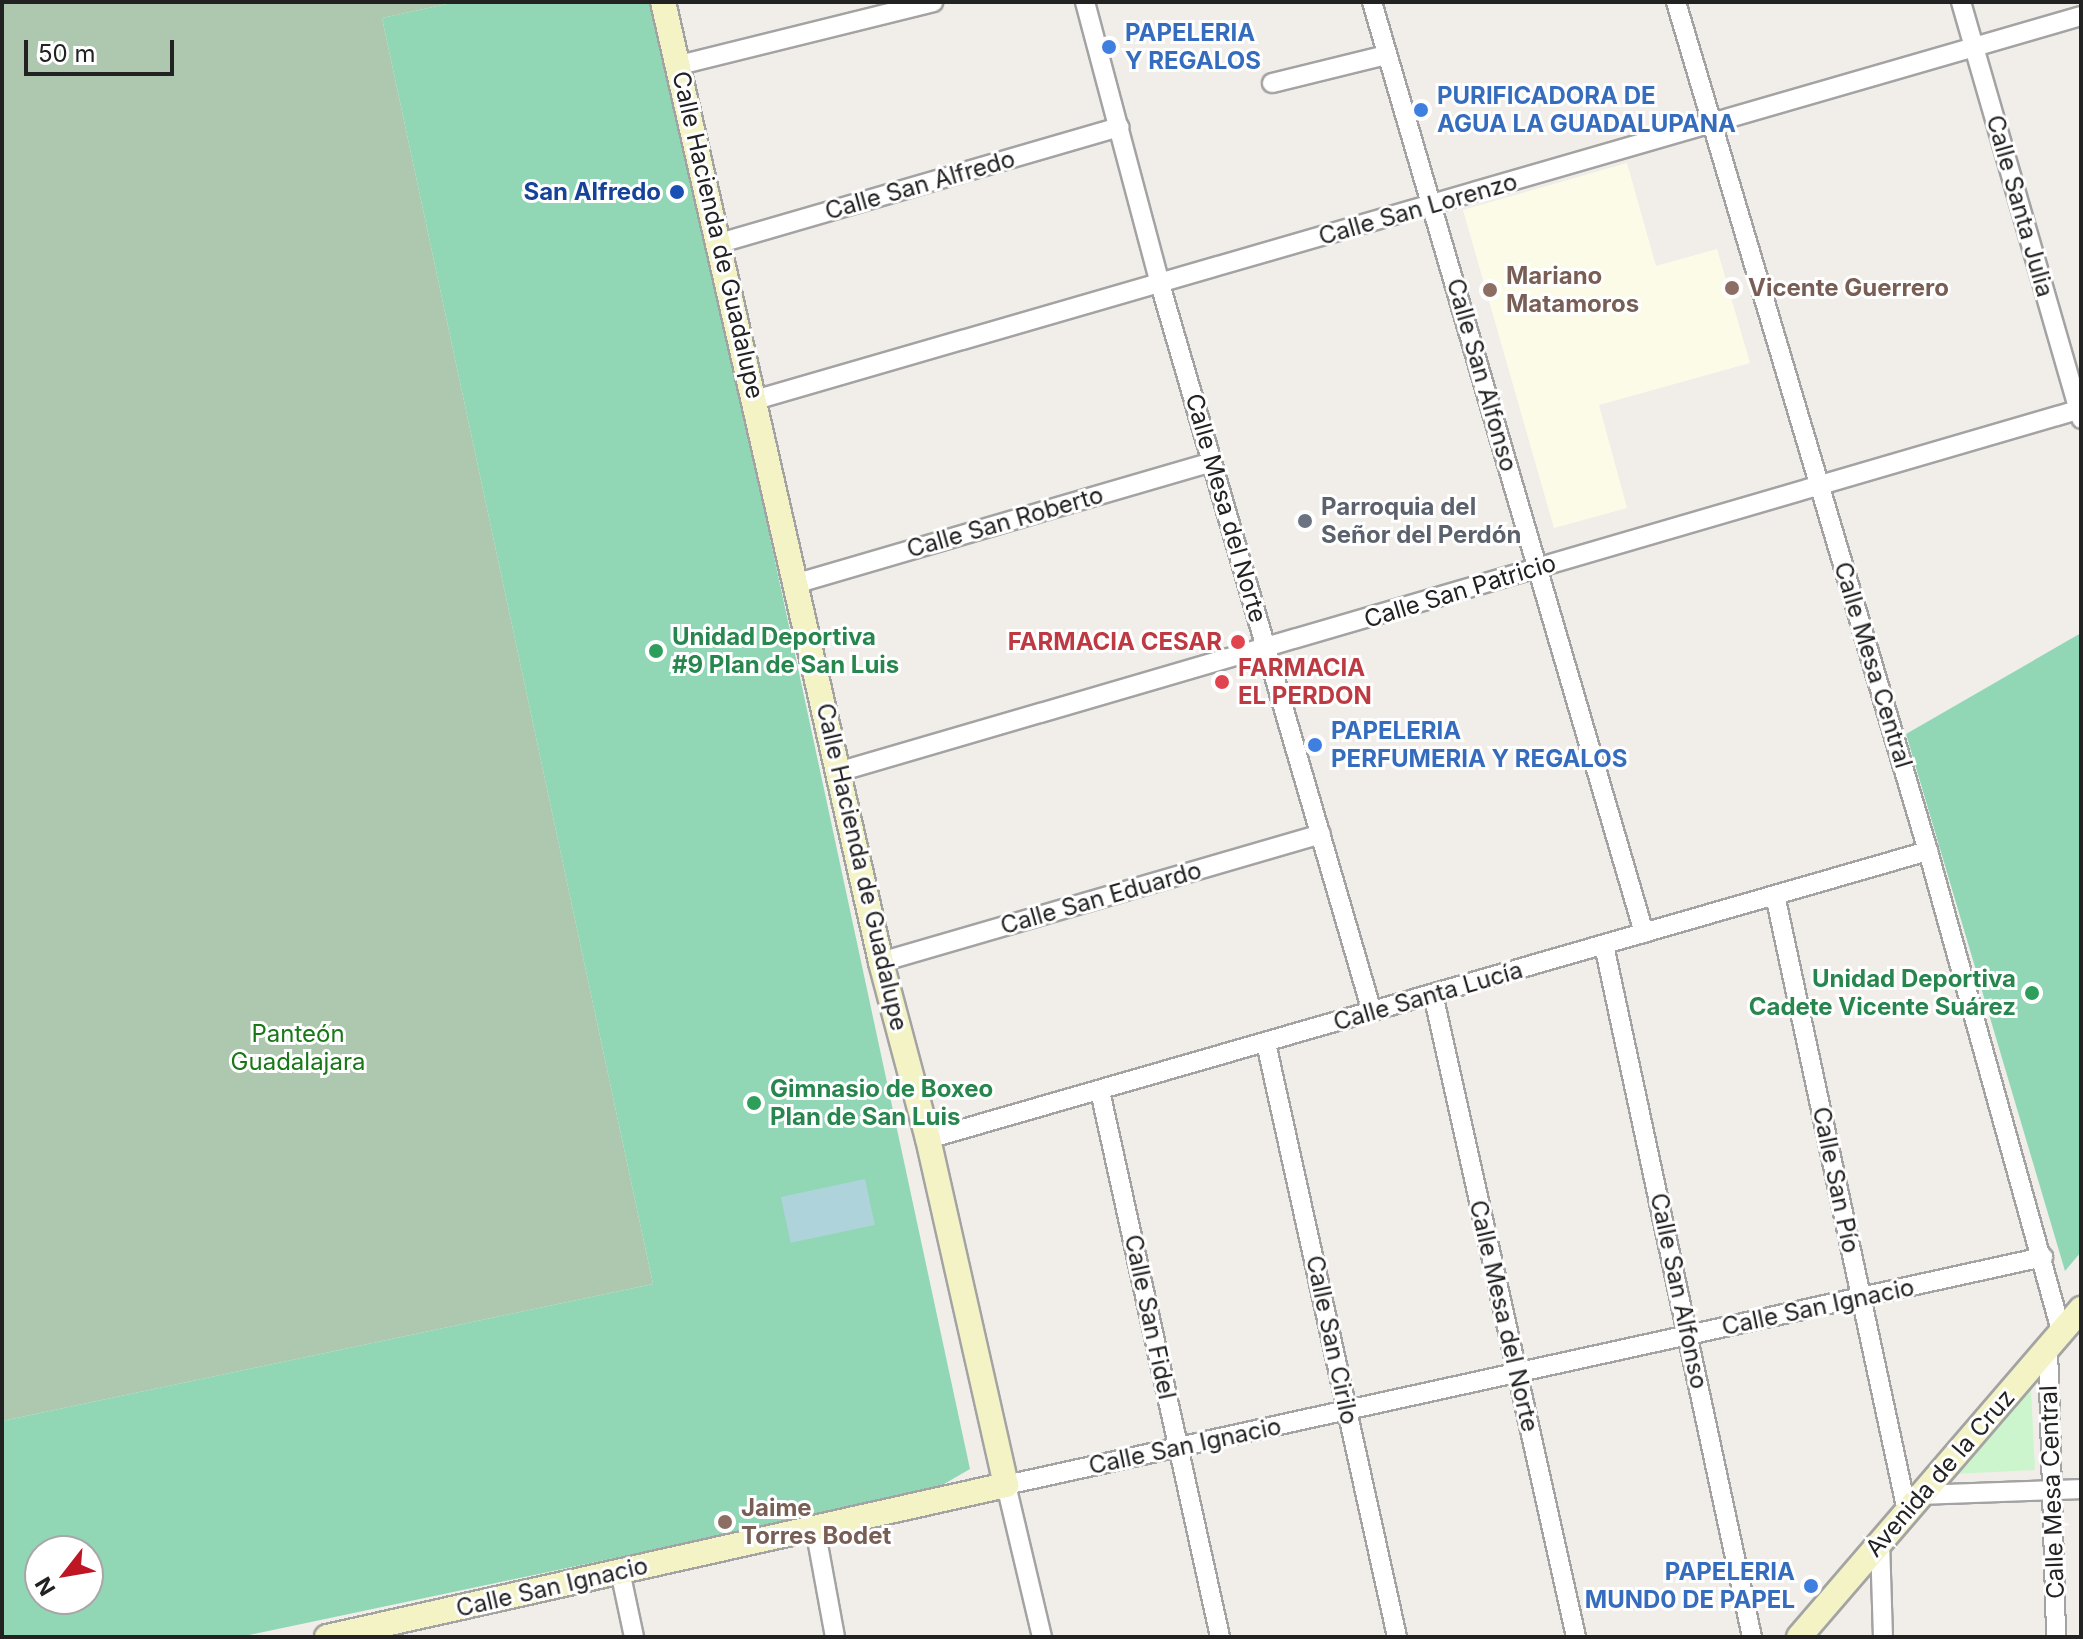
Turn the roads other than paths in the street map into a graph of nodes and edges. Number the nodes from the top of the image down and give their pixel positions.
1 (663, 2) edge
2 (933, 2) edge
3 (1085, 2) edge
4 (1372, 2) edge
5 (1676, 2) edge
6 (1961, 2) edge
7 (2081, 16) edge
8 (1974, 47) junction
9 (1386, 55) junction
10 (679, 65) junction
11 (1272, 83) dead end
12 (1712, 123) junction
13 (1119, 127) junction
14 (1433, 205) junction
15 (720, 243) junction
16 (1160, 284) junction
17 (755, 400) junction
18 (2080, 413) edge
19 (1212, 462) junction
20 (1819, 484) junction
21 (1538, 568) junction
22 (798, 583) junction
23 (1267, 649) junction
24 (838, 772) junction
25 (1321, 834) junction
26 (1928, 851) junction
27 (1775, 895) junction
28 (1644, 933) junction
29 (1604, 945) junction
30 (881, 962) junction
31 (1433, 994) junction
32 (1372, 1012) junction
33 (1266, 1043) junction
34 (1100, 1091) junction
35 (928, 1139) junction
36 (2043, 1257) junction
37 (1862, 1297) junction
38 (2081, 1309) edge
39 (1688, 1335) junction
40 (2055, 1339) junction
41 (1517, 1373) junction
42 (1347, 1410) junction
43 (1179, 1447) junction
44 (1006, 1485) junction
45 (2081, 1489) edge
46 (2052, 1490) junction
47 (1914, 1503) junction
48 (815, 1528) junction
49 (1880, 1542) junction
50 (620, 1571) junction
51 (406, 1628) edge
52 (327, 1637) edge
53 (634, 1637) edge
54 (835, 1637) edge
55 (1042, 1637) edge
56 (1220, 1637) edge
57 (1397, 1637) edge
58 (1576, 1637) edge
59 (1752, 1637) edge
60 (1799, 1637) edge
61 (1883, 1637) edge
62 (2056, 1637) edge

1 - 10 street, Calle Hacienda de Guadalupe
2 - 10 street
3 - 13 street, Calle Mesa del Norte
4 - 9 street, Calle San Alfonso
5 - 12 street, Calle Mesa Central
6 - 8 street, Calle Santa Julia
7 - 8 street, Calle San Lorenzo
8 - 12 street, Calle San Lorenzo
8 - 18 street, Calle Santa Julia
9 - 11 street
9 - 14 street, Calle San Alfonso
10 - 15 street, Calle Hacienda de Guadalupe
12 - 14 street, Calle San Lorenzo
12 - 20 street, Calle Mesa Central
13 - 15 street, Calle San Alfredo
13 - 16 street, Calle Mesa del Norte
14 - 16 street, Calle San Lorenzo
14 - 21 street, Calle San Alfonso
15 - 17 street, Calle Hacienda de Guadalupe
16 - 17 street, Calle San Lorenzo
16 - 19 street, Calle Mesa del Norte
17 - 22 street, Calle Hacienda de Guadalupe
18 - 20 street, Calle San Patricio
19 - 22 street, Calle San Roberto
19 - 23 street, Calle Mesa del Norte
20 - 21 street, Calle San Patricio
20 - 26 street, Calle Mesa Central
21 - 23 street, Calle San Patricio
21 - 28 street, Calle San Alfonso
22 - 24 street, Calle Hacienda de Guadalupe
23 - 24 street, Calle San Patricio
23 - 25 street, Calle Mesa del Norte
24 - 30 street, Calle Hacienda de Guadalupe
25 - 30 street, Calle San Eduardo
25 - 32 street, Calle Mesa del Norte
26 - 27 street, Calle Santa Lucía
26 - 36 street, Calle Mesa Central
27 - 28 street, Calle Santa Lucía
27 - 37 street, Calle San Pío
28 - 29 street, Calle Santa Lucía
29 - 31 street, Calle Santa Lucía
29 - 39 street, Calle San Alfonso
30 - 35 street, Calle Hacienda de Guadalupe
31 - 32 street, Calle Santa Lucía
31 - 41 street, Calle Mesa del Norte
32 - 33 street, Calle Santa Lucía
33 - 34 street, Calle Santa Lucía
33 - 42 street, Calle San Cirilo
34 - 35 street, Calle Santa Lucía
34 - 43 street, Calle San Fidel
35 - 44 street, Calle Hacienda de Guadalupe
36 - 37 street, Calle San Ignacio
36 - 40 street, Calle Mesa Central
37 - 39 street, Calle San Ignacio
37 - 47 street, Calle San Pío
38 - 40 street, Avenida de la Cruz
39 - 41 street, Calle San Ignacio
39 - 59 street, Calle San Alfonso
40 - 46 street, Calle Mesa Central
40 - 47 street, Avenida de la Cruz
41 - 42 street, Calle San Ignacio
41 - 58 street, Calle Mesa del Norte
42 - 43 street, Calle San Ignacio
42 - 57 street, Calle San Cirilo
43 - 44 street, Calle San Ignacio
43 - 56 street, Calle San Fidel
44 - 48 street, Calle San Ignacio
44 - 55 street, Calle Hacienda de Guadalupe
45 - 46 street
46 - 47 street
46 - 62 street, Calle Mesa Central
47 - 49 street, Avenida de la Cruz
48 - 50 street, Calle San Ignacio
48 - 54 street
49 - 60 street, Avenida de la Cruz
49 - 61 street
50 - 51 street, Calle San Ignacio
50 - 53 street
51 - 52 street, Calle San Ignacio

